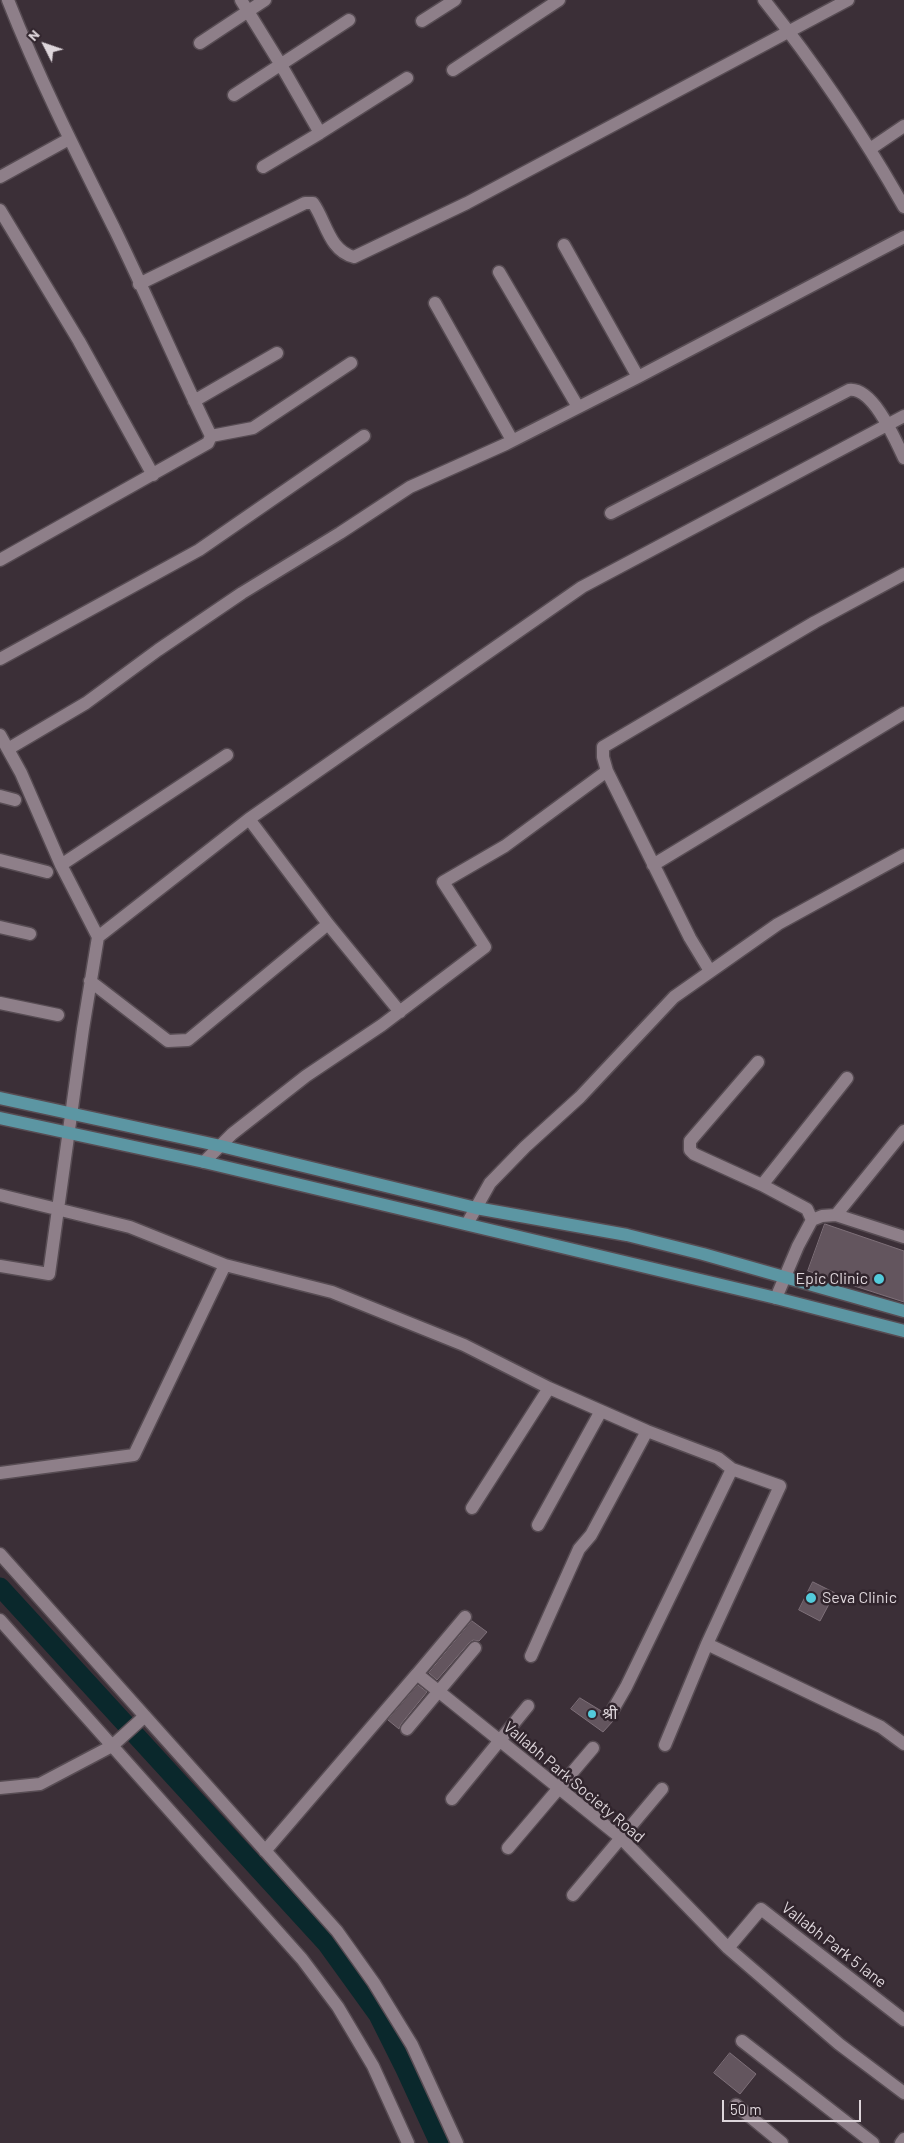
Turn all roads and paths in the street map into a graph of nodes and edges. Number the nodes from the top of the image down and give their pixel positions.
1 (8, 0) edge
2 (240, 0) edge
3 (265, 0) edge
4 (455, 0) edge
5 (559, 0) edge
6 (764, 0) edge
7 (848, 0) edge
8 (248, 11) junction
9 (349, 20) dead end
10 (422, 21) dead end
11 (788, 31) junction
12 (200, 43) dead end
13 (281, 65) junction
14 (453, 70) dead end
15 (407, 78) dead end
16 (234, 96) dead end
17 (904, 126) edge
18 (320, 133) junction
19 (69, 139) junction
20 (870, 148) junction
21 (263, 166) dead end
22 (0, 177) edge
23 (904, 207) edge
24 (0, 210) edge
25 (904, 237) edge
26 (564, 245) dead end
27 (499, 272) dead end
28 (139, 284) junction
29 (435, 303) dead end
30 (277, 353) dead end
31 (351, 363) dead end
32 (638, 377) junction
33 (194, 401) junction
34 (578, 407) junction
35 (904, 416) edge
36 (888, 423) junction
37 (211, 436) junction
38 (364, 436) dead end
39 (512, 440) junction
40 (904, 458) edge
41 (153, 475) junction
42 (611, 514) dead end
43 (0, 560) edge
44 (904, 574) edge
45 (0, 659) edge
46 (904, 713) edge
47 (0, 735) edge
48 (8, 749) junction
49 (227, 755) dead end
50 (606, 771) junction
51 (0, 796) edge
52 (15, 800) dead end
53 (249, 819) junction
54 (904, 855) edge
55 (0, 860) edge
56 (61, 865) junction
57 (653, 865) junction
58 (47, 872) dead end
59 (328, 924) junction
60 (0, 927) edge
61 (30, 934) dead end
62 (98, 937) junction
63 (710, 971) junction
64 (90, 981) junction
65 (0, 1003) edge
66 (400, 1012) junction
67 (58, 1015) dead end
68 (758, 1062) dead end
69 (847, 1078) dead end
70 (0, 1098) edge
71 (71, 1114) junction
72 (0, 1118) edge
73 (904, 1131) edge
74 (68, 1132) junction
75 (221, 1146) junction
76 (204, 1162) junction
77 (762, 1185) junction
78 (0, 1195) edge
79 (476, 1208) junction
80 (58, 1209) junction
81 (836, 1216) junction
82 (812, 1220) junction
83 (467, 1224) junction
84 (904, 1237) edge
85 (224, 1265) junction
86 (0, 1266) edge
87 (785, 1277) junction
88 (776, 1298) junction
89 (904, 1311) edge
90 (904, 1331) edge
91 (549, 1388) junction
92 (601, 1411) junction
93 (647, 1431) junction
94 (732, 1469) junction
95 (0, 1473) edge
96 (472, 1508) dead end
97 (538, 1525) dead end
98 (0, 1554) edge
99 (465, 1618) dead end
100 (0, 1620) edge
101 (707, 1644) junction
102 (475, 1648) dead end
103 (531, 1656) dead end
104 (417, 1674) junction
105 (438, 1691) junction
106 (528, 1706) dead end
107 (611, 1712) dead end
108 (144, 1717) junction
109 (406, 1729) dead end
110 (500, 1742) junction
111 (665, 1744) dead end
112 (904, 1744) edge
113 (113, 1745) junction
114 (593, 1748) dead end
115 (0, 1788) edge
116 (558, 1788) junction
117 (662, 1789) dead end
118 (452, 1799) dead end
119 (621, 1838) junction
120 (508, 1848) dead end
121 (264, 1851) junction
122 (574, 1895) dead end
123 (728, 1948) junction
124 (904, 2020) edge
125 (742, 2041) dead end
126 (904, 2093) edge
127 (736, 2105) dead end
128 (904, 2140) edge
129 (408, 2143) edge
130 (457, 2143) edge
131 (782, 2143) edge
132 (873, 2143) edge
133 (901, 2143) edge

1 - 19 street
2 - 8 street
3 - 8 street
4 - 10 street
5 - 14 street
6 - 11 street
7 - 11 street
8 - 12 street
8 - 13 street
9 - 13 street
11 - 20 street
11 - 28 street
13 - 16 street
13 - 18 street
15 - 18 street
17 - 20 street
18 - 21 street
19 - 22 street
19 - 28 street
20 - 23 street
24 - 41 street
25 - 32 street
26 - 32 street
27 - 34 street
28 - 33 street
29 - 39 street
30 - 33 street
31 - 37 street
32 - 34 street
33 - 37 street
34 - 39 street
35 - 36 street
36 - 40 street
36 - 42 street
36 - 53 street
37 - 41 street
38 - 45 street
39 - 48 street
41 - 43 street
44 - 50 street
46 - 57 street
47 - 48 street
48 - 56 street
49 - 56 street
50 - 57 street
50 - 66 street
51 - 52 street
53 - 59 street
53 - 62 street
54 - 63 street
55 - 58 street
56 - 62 street
57 - 63 street
59 - 64 street
59 - 66 street
60 - 61 street
62 - 64 street
63 - 79 street
64 - 71 street
65 - 67 street
66 - 75 street
68 - 77 street
69 - 77 street
70 - 71 main road
71 - 74 street
71 - 75 main road
72 - 74 main road
73 - 81 street
74 - 76 main road
74 - 80 street
75 - 76 street
75 - 79 main road
76 - 83 main road
77 - 82 street
78 - 80 street
79 - 83 street
79 - 87 main road
80 - 85 street
80 - 86 street
81 - 82 street
81 - 84 street
82 - 87 street
83 - 88 main road
85 - 91 street
85 - 95 street
87 - 88 street
87 - 89 main road
88 - 90 main road
91 - 92 street
91 - 96 street
92 - 93 street
92 - 97 street
93 - 94 street
93 - 103 street
94 - 101 street
94 - 107 street
98 - 108 street
99 - 104 street
100 - 113 street
101 - 111 street
101 - 112 street
102 - 105 street
104 - 105 street, Vallabh Park Society Road
104 - 121 street
105 - 109 street
105 - 110 street, Vallabh Park Society Road
106 - 110 street
108 - 113 street
108 - 121 street
110 - 116 street, Vallabh Park Society Road
110 - 118 street
113 - 115 street
113 - 129 street
114 - 116 street
116 - 119 street, Vallabh Park Society Road
116 - 120 street
117 - 119 street
119 - 122 street
119 - 123 street, Vallabh Park Society Road
121 - 130 street
123 - 124 street, Vallabh Park 5 lane
123 - 126 street, Vallabh Park Society Road
125 - 132 street
127 - 131 street
128 - 133 street

